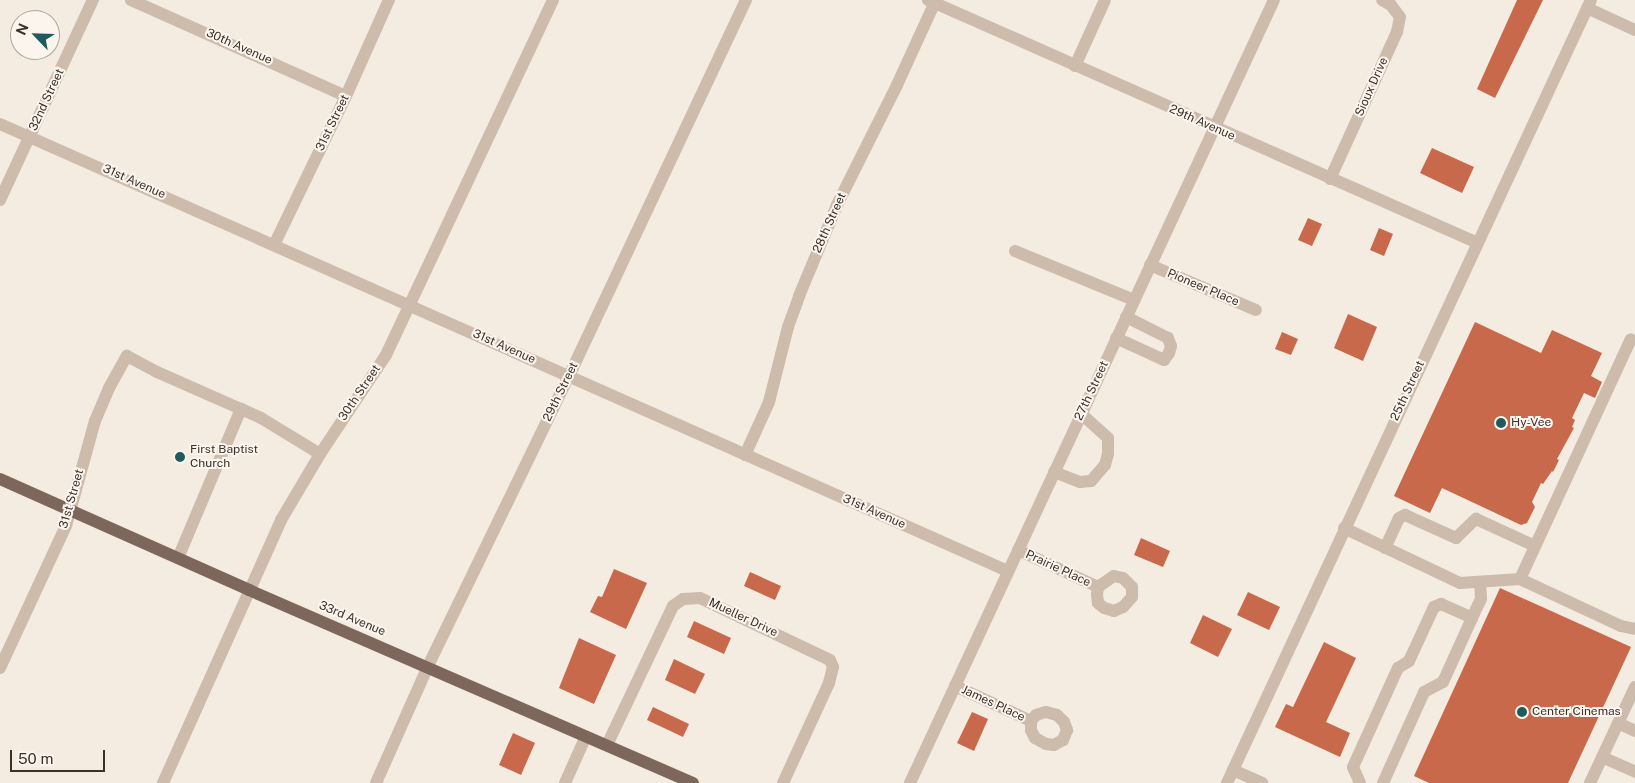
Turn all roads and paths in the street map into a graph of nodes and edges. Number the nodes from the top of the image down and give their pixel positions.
1 (94, 0) edge
2 (131, 0) edge
3 (389, 0) edge
4 (553, 0) edge
5 (746, 0) edge
6 (1105, 0) edge
7 (1274, 0) edge
8 (1382, 0) edge
9 (933, 1) edge
10 (1589, 4) edge
11 (1635, 30) edge
12 (1075, 66) junction
13 (346, 96) junction
14 (0, 124) edge
15 (1214, 128) junction
16 (30, 136) junction
17 (1330, 179) junction
18 (0, 200) edge
19 (1478, 243) junction
20 (274, 245) junction
21 (1015, 251) dead end
22 (1150, 266) junction
23 (1134, 300) junction
24 (408, 305) junction
25 (1256, 310) dead end
26 (1126, 317) junction
27 (1116, 338) junction
28 (1631, 339) dead end
29 (569, 376) junction
30 (241, 410) junction
31 (1081, 414) junction
32 (320, 454) junction
33 (745, 455) junction
34 (1054, 472) junction
35 (0, 479) edge
36 (70, 510) junction
37 (1344, 528) junction
38 (1535, 546) junction
39 (1385, 548) junction
40 (1018, 550) junction
41 (178, 558) junction
42 (1008, 571) junction
43 (1520, 579) junction
44 (1480, 582) junction
45 (1098, 587) dead end
46 (249, 590) junction
47 (1472, 618) junction
48 (1635, 629) edge
49 (1, 661) edge
50 (428, 666) junction
51 (955, 686) junction
52 (1635, 687) edge
53 (1031, 722) dead end
54 (1618, 723) junction
55 (1635, 730) edge
56 (586, 736) junction
57 (607, 745) junction
58 (1602, 757) junction
59 (1233, 770) junction
60 (1635, 772) edge
61 (163, 783) edge
62 (376, 783) edge
63 (565, 783) edge
64 (693, 783) edge
65 (783, 783) edge
66 (910, 783) edge
67 (1227, 783) edge
68 (1262, 783) edge
69 (1360, 783) edge
70 (1383, 783) edge
71 (1590, 783) edge

1 - 16 street, 32nd Street
2 - 13 street, 30th Avenue
3 - 13 street, 31st Street
4 - 24 street, 30th Street
5 - 29 street, 29th Street
6 - 12 street
7 - 15 street, 27th Street
8 - 17 street, Sioux Drive
9 - 12 street, 29th Avenue
9 - 33 street, 28th Street
10 - 11 street
10 - 19 street, 25th Street
12 - 15 street, 29th Avenue
13 - 20 street, 31st Street
14 - 16 street, 31st Avenue
15 - 17 street, 29th Avenue
15 - 22 street, 27th Street
16 - 18 street, 32nd Street
16 - 20 street, 31st Avenue
17 - 19 street, 29th Avenue
19 - 37 street, 25th Street
20 - 24 street, 31st Avenue
21 - 23 street
22 - 23 street, 27th Street
22 - 25 street, Pioneer Place
23 - 26 street, 27th Street
24 - 29 street, 31st Avenue
24 - 32 street, 30th Street
26 - 27 street, 27th Street
26 - 27 street
27 - 31 street, 27th Street
28 - 38 street
29 - 33 street, 31st Avenue
29 - 50 street, 29th Street
30 - 32 street
30 - 36 street, 31st Street
30 - 41 street
31 - 34 street, 27th Street
31 - 34 street
32 - 46 street, 30th Street
33 - 42 street, 31st Avenue
34 - 40 street, 27th Street
35 - 36 main road, 33rd Avenue
36 - 41 main road, 33rd Avenue
36 - 49 street, 31st Street
37 - 39 street
37 - 59 street, 25th Street
38 - 39 street
38 - 43 street
39 - 44 street
40 - 42 street, 27th Street
40 - 45 street, Prairie Place
41 - 46 main road, 33rd Avenue
42 - 51 street, 27th Street
43 - 44 street
43 - 48 street
44 - 47 street
46 - 50 main road, 33rd Avenue
46 - 61 street, 30th Street
47 - 69 street
47 - 70 street
50 - 56 main road, 33rd Avenue
50 - 62 street, 29th Street
51 - 53 street, James Place
51 - 66 street, 27th Street
52 - 54 street
54 - 55 street
54 - 58 street
56 - 57 main road, 33rd Avenue
56 - 63 street
57 - 64 main road, 33rd Avenue
57 - 65 street, Mueller Drive
58 - 60 street
58 - 71 street
59 - 67 street, 25th Street
59 - 68 street

